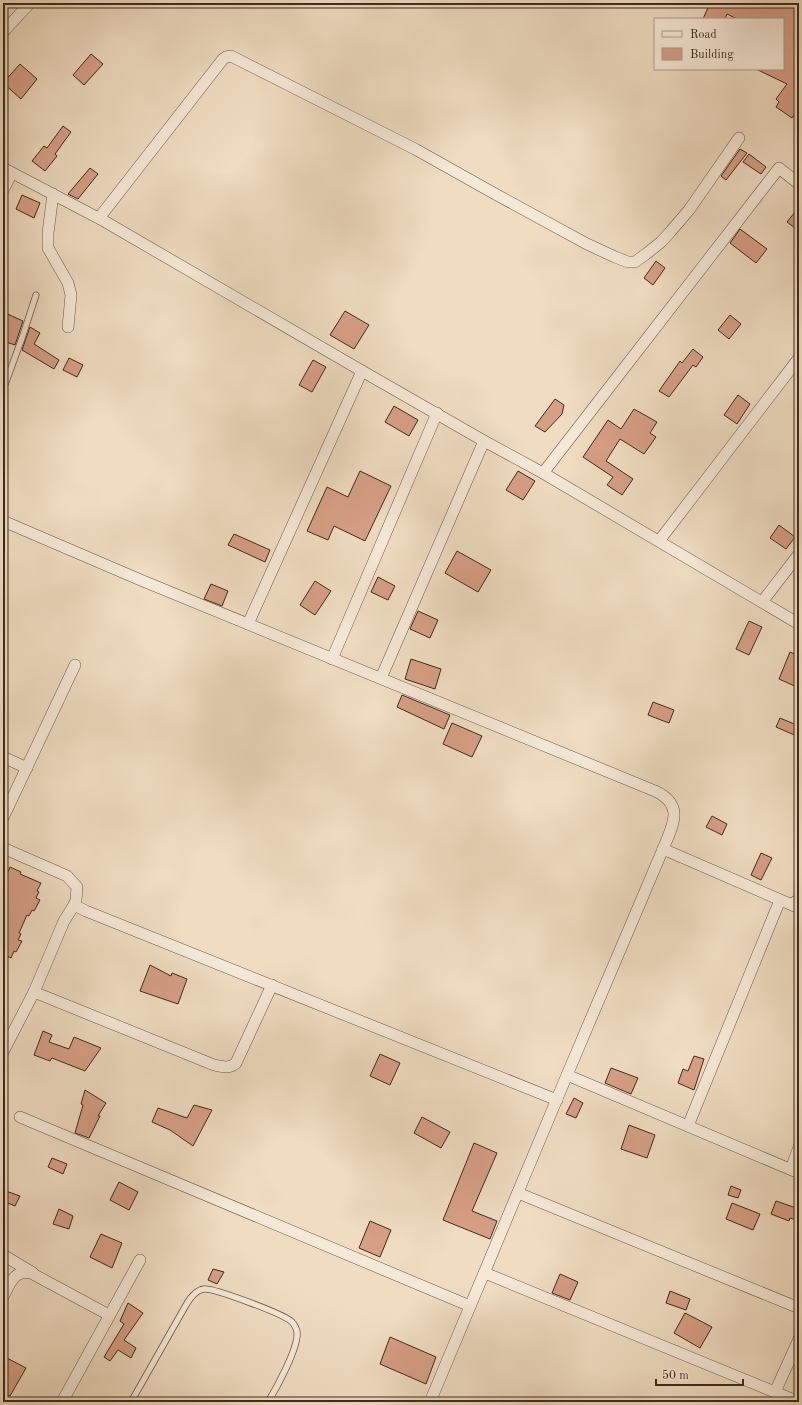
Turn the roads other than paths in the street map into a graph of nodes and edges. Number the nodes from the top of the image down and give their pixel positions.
1 (29, 3) edge
2 (3, 32) edge
3 (739, 138) dead end
4 (7, 170) edge
5 (799, 184) edge
6 (3, 190) edge
7 (53, 194) junction
8 (99, 218) junction
9 (36, 295) dead end
10 (68, 327) dead end
11 (799, 358) edge
12 (362, 371) junction
13 (3, 390) edge
14 (437, 413) junction
15 (484, 441) junction
16 (543, 473) junction
17 (3, 521) edge
18 (659, 541) junction
19 (799, 554) edge
20 (762, 602) junction
21 (248, 624) junction
22 (799, 624) edge
23 (332, 659) junction
24 (75, 664) dead end
25 (381, 678) junction
26 (3, 757) edge
27 (27, 768) junction
28 (3, 818) edge
29 (3, 848) edge
30 (663, 849) junction
31 (799, 896) edge
32 (784, 902) junction
33 (74, 905) junction
34 (799, 908) edge
35 (272, 985) junction
36 (34, 992) junction
37 (3, 1052) edge
38 (567, 1075) junction
39 (557, 1100) junction
40 (20, 1117) dead end
41 (688, 1126) junction
42 (799, 1147) edge
43 (795, 1171) edge
44 (518, 1193) junction
45 (3, 1255) edge
46 (140, 1260) dead end
47 (485, 1273) junction
48 (37, 1275) junction
49 (3, 1297) edge
50 (470, 1306) junction
51 (799, 1308) edge
52 (110, 1315) junction
53 (799, 1339) edge
54 (775, 1392) junction
55 (62, 1402) edge
56 (131, 1402) edge
57 (268, 1402) edge
58 (430, 1402) edge
59 (799, 1402) edge

1 - 2 street
3 - 8 street
4 - 6 street
4 - 7 street
5 - 16 street
7 - 8 street
7 - 10 street
8 - 12 street
9 - 13 lane
11 - 18 street
12 - 14 street
12 - 21 street
14 - 15 street
14 - 23 street
15 - 16 street
15 - 25 street
16 - 18 street
17 - 21 street
18 - 20 street
19 - 20 street
20 - 22 street
21 - 23 street
23 - 25 street
24 - 27 street
25 - 30 street
26 - 27 street
27 - 28 street
29 - 33 street
30 - 32 street
30 - 38 street
31 - 32 lane
32 - 34 street
32 - 41 street
33 - 35 street
33 - 36 street
35 - 36 street
35 - 39 street
36 - 37 street
38 - 39 street
38 - 41 street
39 - 44 street
40 - 50 street
41 - 43 street
42 - 43 street
44 - 47 street
44 - 51 street
45 - 48 street
46 - 52 street
47 - 50 street
47 - 54 street
48 - 49 street
48 - 52 street
50 - 58 street
52 - 55 street
53 - 54 street
54 - 59 street
56 - 57 lane

